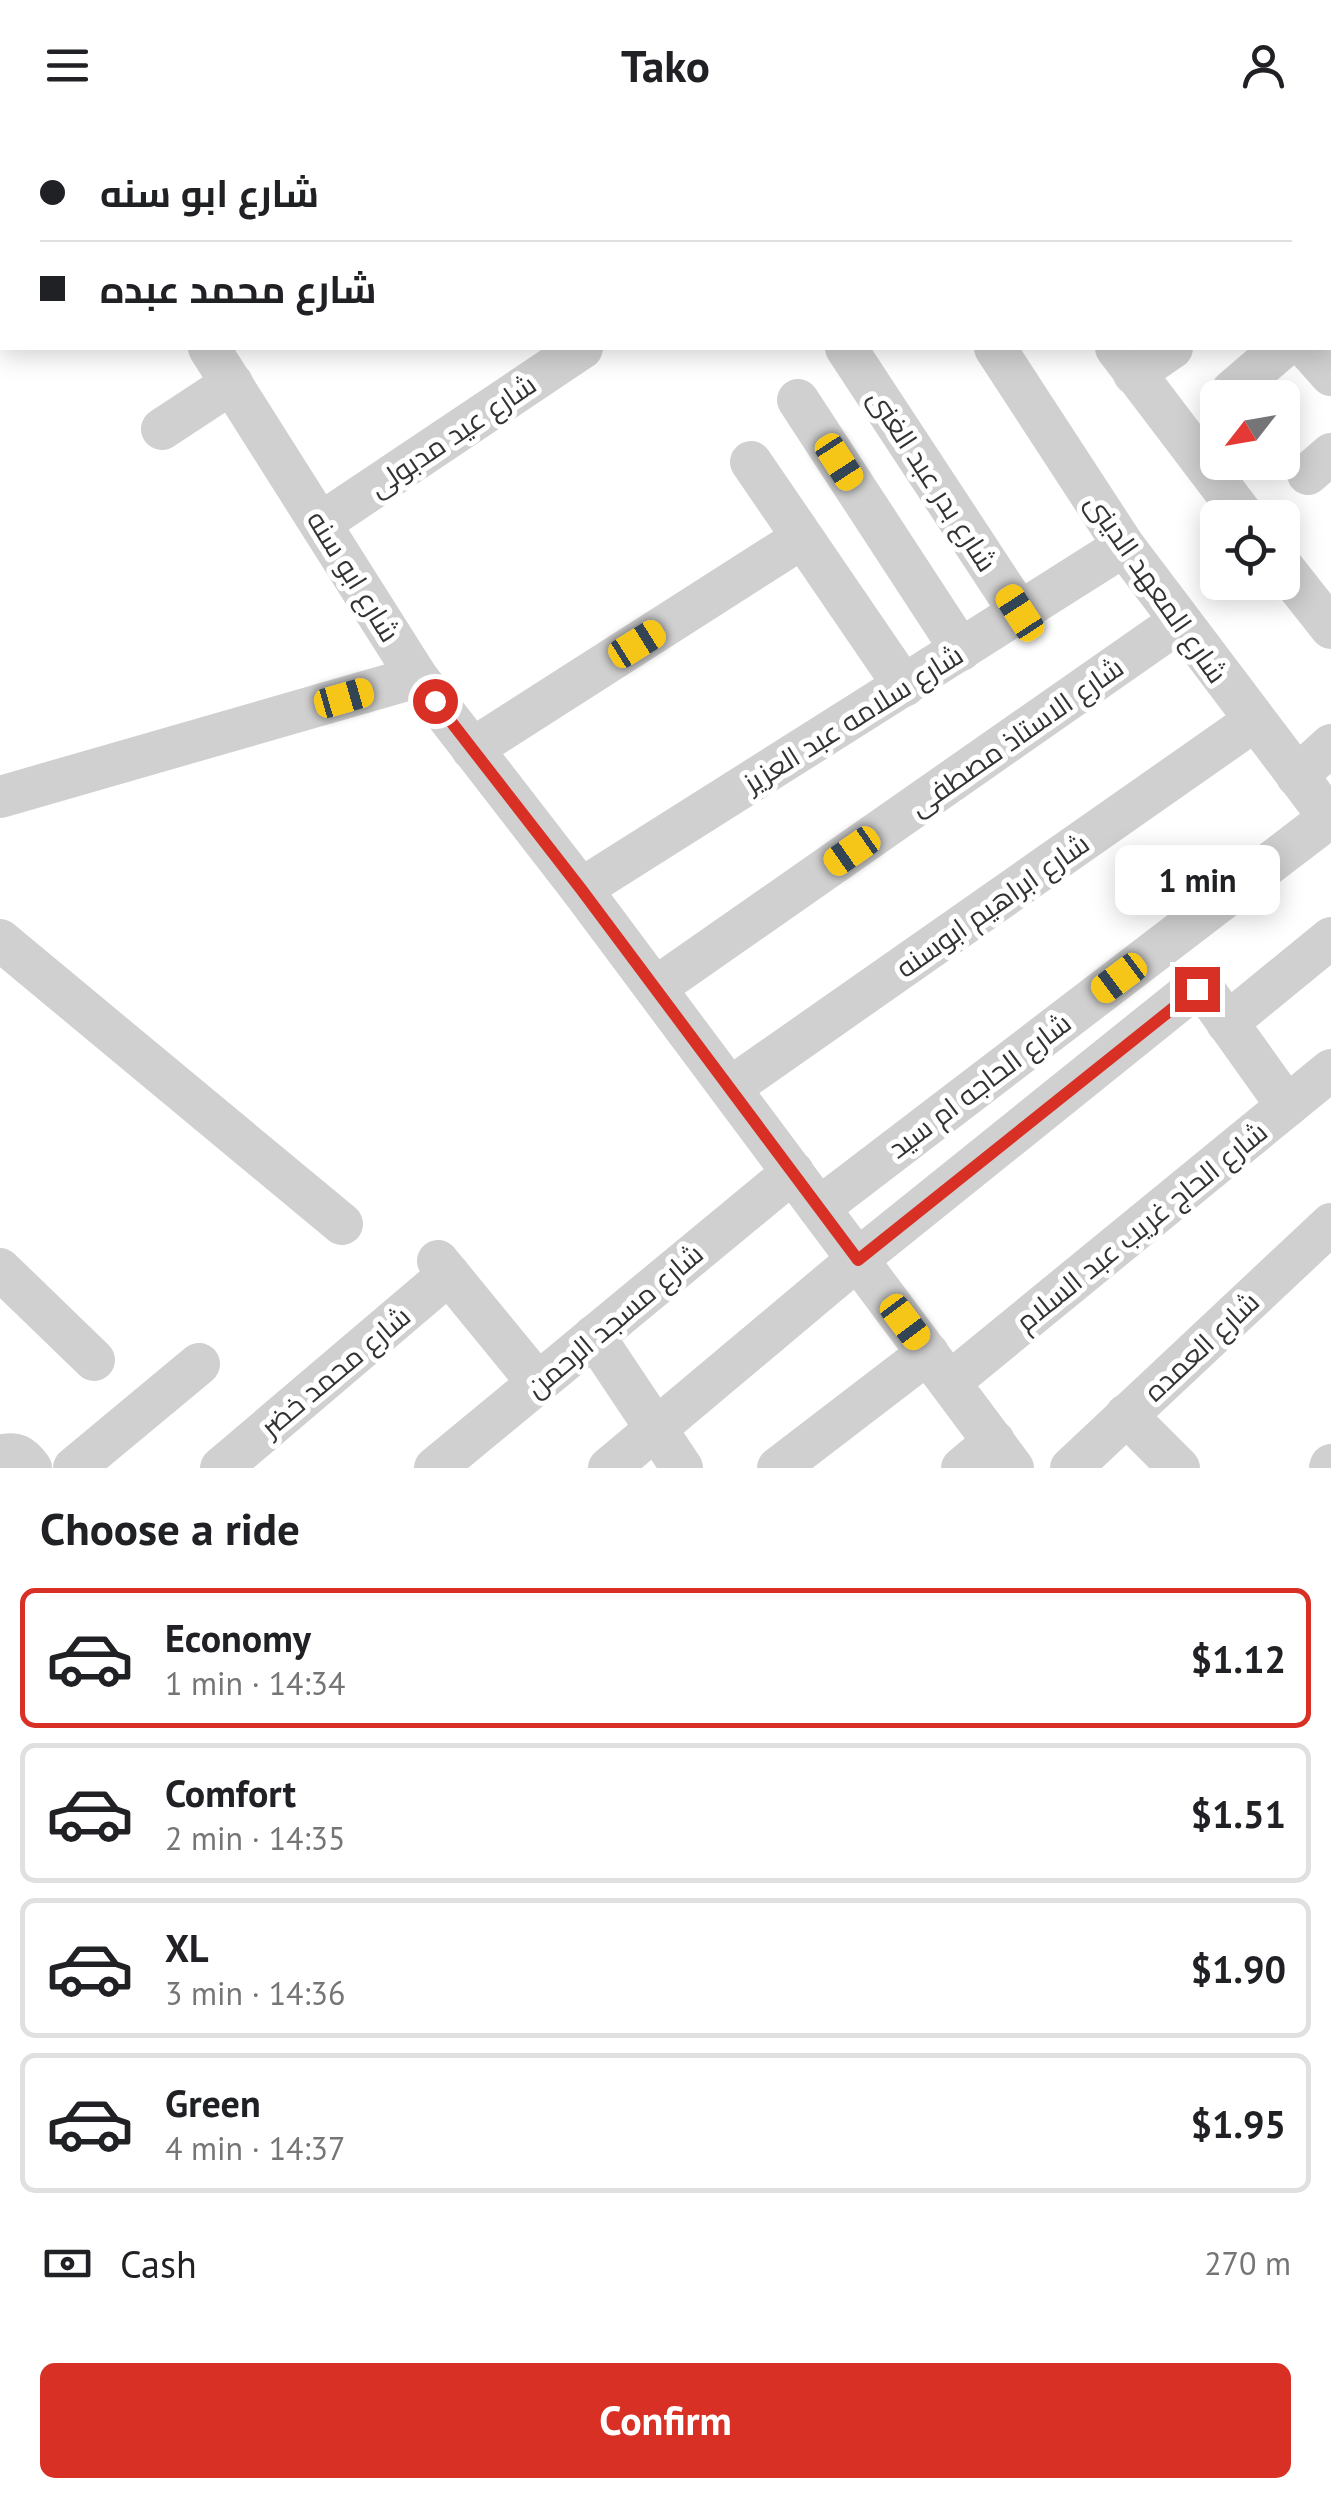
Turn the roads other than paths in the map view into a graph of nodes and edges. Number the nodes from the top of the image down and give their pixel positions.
1 (210, 350) edge
2 (579, 350) edge
3 (847, 350) edge
4 (995, 350) edge
5 (1165, 350) edge
6 (1280, 350) edge
7 (1310, 350) edge
8 (1125, 361) edge
9 (1331, 375) edge
10 (1246, 380) edge
11 (232, 383) junction
12 (798, 400) dead end
13 (162, 429) dead end
14 (751, 462) dead end
15 (1231, 500) edge
16 (321, 522) junction
17 (802, 538) junction
18 (1124, 546) junction
19 (1300, 589) edge
20 (1020, 613) junction
21 (1180, 622) junction
22 (1331, 628) edge
23 (961, 650) junction
24 (417, 677) junction
25 (904, 686) junction
26 (1254, 722) junction
27 (1331, 745) edge
28 (472, 749) junction
29 (1296, 776) junction
30 (0, 797) edge
31 (1330, 819) edge
32 (581, 889) junction
33 (1331, 938) edge
34 (0, 940) edge
35 (655, 988) junction
36 (1228, 1023) junction
37 (1331, 1070) edge
38 (730, 1088) junction
39 (1287, 1106) junction
40 (793, 1172) junction
41 (819, 1208) junction
42 (342, 1224) dead end
43 (1331, 1224) edge
44 (858, 1260) junction
45 (0, 1269) edge
46 (594, 1336) junction
47 (94, 1360) dead end
48 (199, 1364) dead end
49 (939, 1368) junction
50 (538, 1383) junction
51 (1126, 1415) junction
52 (656, 1428) junction
53 (0, 1456) edge
54 (990, 1459) edge
55 (31, 1468) edge
56 (74, 1468) edge
57 (220, 1468) edge
58 (435, 1468) edge
59 (609, 1468) edge
60 (682, 1468) edge
61 (778, 1468) edge
62 (1072, 1468) edge
63 (1179, 1468) edge

1 - 11 street, شارع ابو سنه
2 - 16 street, شارع عيد مدبولى
3 - 20 street, شارع بدر عبد الغنى
4 - 18 street, شارع المعهد الدينى
5 - 8 street
6 - 10 street
7 - 9 street
8 - 15 street
11 - 13 street
11 - 16 street, شارع ابو سنه
12 - 23 street
14 - 17 street
16 - 24 street, شارع ابو سنه
17 - 25 street
17 - 28 street
18 - 20 street, شارع سلامه عبد العزيز
18 - 21 street, شارع المعهد الدينى
19 - 22 street
20 - 23 street, شارع سلامه عبد العزيز
21 - 26 street, شارع المعهد الدينى
21 - 35 street, شارع الاستاذ مصطفى
23 - 25 street, شارع سلامه عبد العزيز
24 - 28 street, شارع ابو سنه
24 - 30 street
25 - 32 street, شارع سلامه عبد العزيز
26 - 29 street, شارع المعهد الدينى
26 - 38 street, شارع ابراهيم ابوسنه
27 - 29 street
28 - 32 street, شارع ابو سنه
29 - 31 street, شارع المعهد الدينى
31 - 41 street, شارع الحاجه ام سيد
32 - 35 street, شارع ابو سنه
33 - 36 street
34 - 42 street
35 - 38 street, شارع ابو سنه
36 - 39 street
36 - 44 street
37 - 39 street, شارع الحاج غريب عبد السلام
38 - 40 street, شارع ابو سنه
39 - 49 street, شارع الحاج غريب عبد السلام
40 - 41 street, شارع ابو سنه
40 - 46 street, شارع مسجد الرحمن
41 - 44 street, شارع ابو سنه
43 - 51 street, شارع العمده
44 - 49 street, شارع ابو سنه
44 - 52 street
45 - 47 street
46 - 50 street, شارع مسجد الرحمن
46 - 52 street
48 - 56 street
49 - 54 street, شارع ابو سنه
49 - 61 street, شارع الحاج غريب عبد السلام
50 - 57 street, شارع محمد خضر
50 - 58 street, شارع مسجد الرحمن
51 - 62 street, شارع العمده
51 - 63 street
52 - 59 street
52 - 60 street
53 - 55 street

